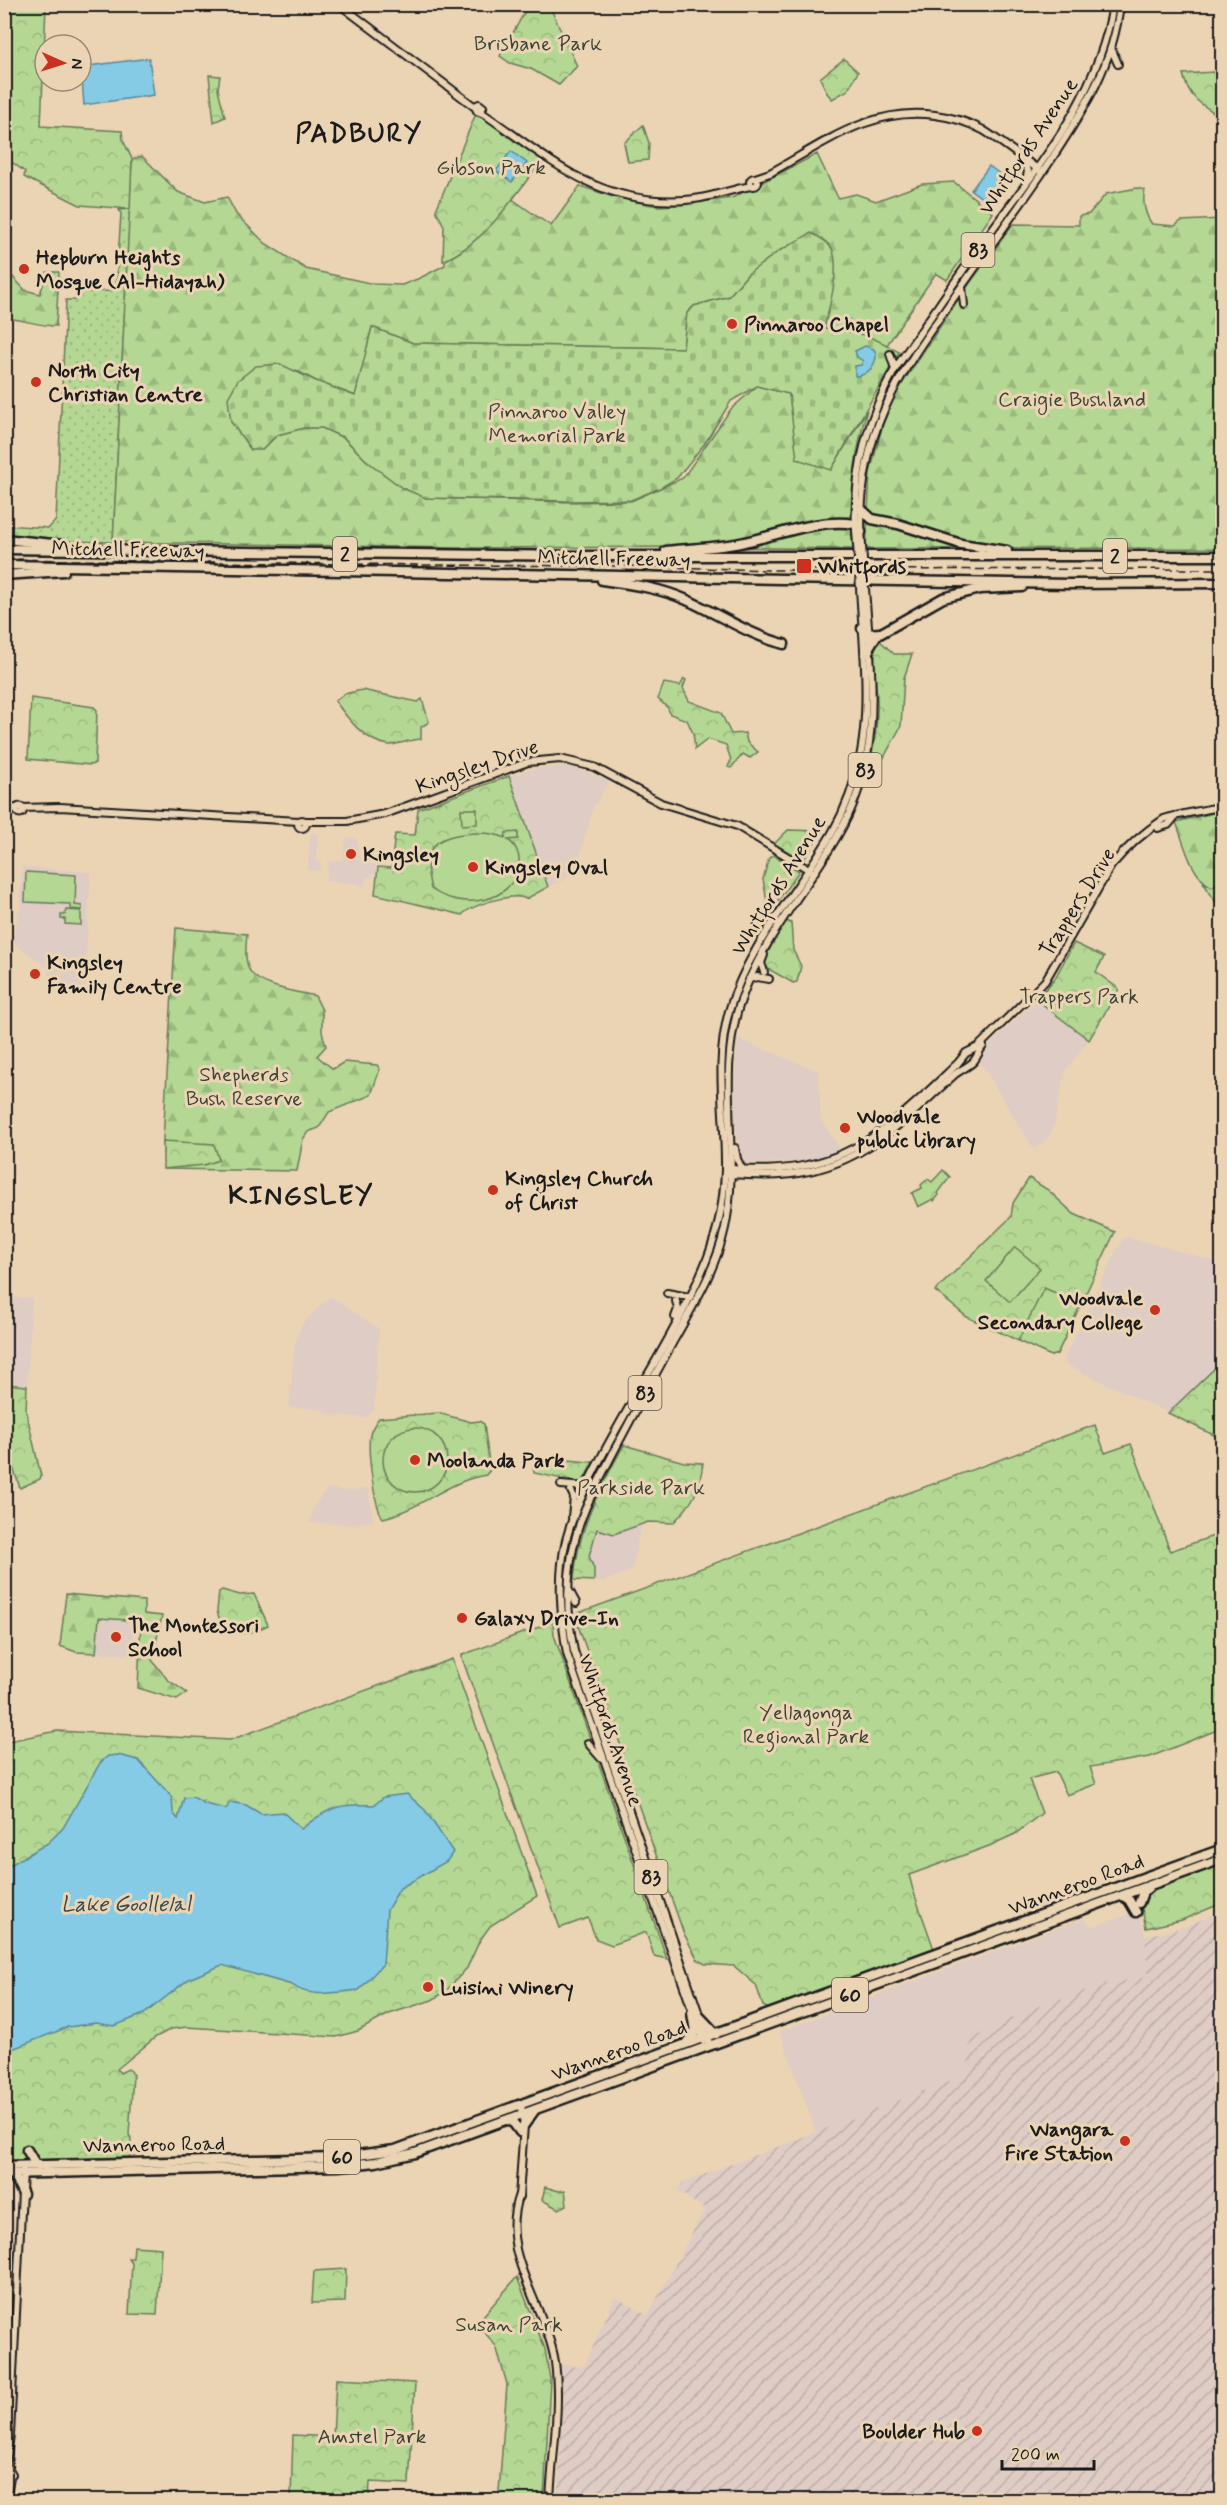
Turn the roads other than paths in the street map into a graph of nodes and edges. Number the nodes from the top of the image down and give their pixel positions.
1 (341, 4) edge
2 (1113, 4) edge
3 (1120, 4) edge
4 (1111, 47) junction
5 (1118, 64) dead end
6 (1020, 156) junction
7 (1042, 161) junction
8 (1025, 164) junction
9 (1039, 172) junction
10 (754, 182) junction
11 (1026, 184) junction
12 (962, 286) junction
13 (964, 305) dead end
14 (890, 354) dead end
15 (895, 369) junction
16 (886, 522) junction
17 (858, 523) junction
18 (4, 539) edge
19 (4, 549) edge
20 (107, 552) junction
21 (624, 556) junction
22 (1043, 556) junction
23 (1222, 556) edge
24 (4, 565) edge
25 (122, 567) junction
26 (4, 575) edge
27 (569, 575) junction
28 (1222, 583) edge
29 (1070, 584) junction
30 (889, 630) junction
31 (865, 631) junction
32 (784, 644) dead end
33 (869, 647) junction
34 (1222, 807) edge
35 (4, 812) edge
36 (302, 823) junction
37 (799, 867) junction
38 (810, 871) junction
39 (793, 891) junction
40 (768, 943) junction
41 (764, 972) dead end
42 (749, 979) junction
43 (769, 979) dead end
44 (972, 1058) junction
45 (728, 1068) junction
46 (720, 1079) junction
47 (730, 1130) junction
48 (742, 1169) junction
49 (728, 1172) junction
50 (769, 1176) junction
51 (731, 1185) junction
52 (667, 1293) dead end
53 (689, 1297) junction
54 (676, 1301) dead end
55 (670, 1332) junction
56 (561, 1485) dead end
57 (586, 1487) junction
58 (571, 1491) dead end
59 (571, 1524) junction
60 (568, 1586) junction
61 (576, 1603) dead end
62 (588, 1743) dead end
63 (604, 1762) junction
64 (1222, 1849) edge
65 (1222, 1859) edge
66 (1151, 1886) junction
67 (1123, 1896) junction
68 (696, 2015) junction
69 (708, 2036) junction
70 (682, 2046) junction
71 (707, 2047) junction
72 (536, 2109) junction
73 (520, 2110) junction
74 (507, 2120) junction
75 (522, 2129) junction
76 (27, 2150) dead end
77 (36, 2165) junction
78 (4, 2166) edge
79 (259, 2168) junction
80 (24, 2170) junction
81 (9, 2174) edge
82 (242, 2177) dead end
83 (23, 2194) junction
84 (6, 2473) edge
85 (6, 2500) edge
86 (552, 2500) edge

1 - 10 main road
2 - 7 main road, Whitfords Avenue / 83
3 - 4 main road, Whitfords Avenue / 83
4 - 5 main road
4 - 9 main road, Whitfords Avenue / 83
6 - 7 main road
6 - 9 main road
6 - 10 main road
7 - 9 main road, Whitfords Avenue / 83
8 - 9 main road
8 - 10 main road
8 - 11 main road
9 - 11 main road, Whitfords Avenue / 83
9 - 12 main road, Whitfords Avenue / 83
11 - 15 main road, Whitfords Avenue / 83
12 - 13 main road
12 - 17 main road, Whitfords Avenue / 83
14 - 15 main road
15 - 17 main road, Whitfords Avenue / 83
16 - 17 highway
16 - 17 highway
16 - 22 highway
17 - 21 highway
17 - 31 main road, Whitfords Avenue / 83, bridge
18 - 20 highway
19 - 20 highway, Mitchell Freeway / 2
20 - 21 highway, Mitchell Freeway / 2
21 - 22 highway, Mitchell Freeway / 2
22 - 23 highway, Mitchell Freeway / 2
24 - 25 highway, Mitchell Freeway / 2
25 - 26 highway
25 - 27 highway, Mitchell Freeway / 2
27 - 29 highway, Mitchell Freeway / 2
27 - 32 highway
28 - 29 highway, Mitchell Freeway / 2
29 - 30 highway
30 - 31 highway
30 - 33 highway
31 - 33 main road, Whitfords Avenue / 83
31 - 38 main road, Whitfords Avenue / 83
33 - 38 main road, Whitfords Avenue / 83
34 - 44 main road, Trappers Drive
35 - 36 main road, Kingsley Drive
36 - 37 main road, Kingsley Drive
36 - 38 main road, Kingsley Drive
37 - 38 main road, Kingsley Drive
37 - 39 main road
38 - 39 main road, Whitfords Avenue / 83
38 - 40 main road, Whitfords Avenue / 83
39 - 46 main road, Whitfords Avenue / 83
40 - 41 main road
40 - 42 main road, Whitfords Avenue / 83
42 - 43 main road
42 - 45 main road, Whitfords Avenue / 83
44 - 48 main road
44 - 50 main road, Trappers Drive
45 - 46 main road
45 - 47 main road, Whitfords Avenue / 83
46 - 49 main road, Whitfords Avenue / 83
47 - 48 main road
47 - 49 main road, Whitfords Avenue / 83
48 - 49 main road
49 - 50 main road, Trappers Drive
49 - 51 main road, Whitfords Avenue / 83
49 - 53 main road, Whitfords Avenue / 83
50 - 51 main road
51 - 60 main road, Whitfords Avenue / 83
52 - 53 main road
53 - 55 main road, Whitfords Avenue / 83
54 - 55 main road
55 - 57 main road, Whitfords Avenue / 83
56 - 57 main road
57 - 59 main road, Whitfords Avenue / 83
58 - 59 main road
59 - 63 main road, Whitfords Avenue / 83
60 - 61 main road
60 - 68 main road, Whitfords Avenue / 83
62 - 63 main road
63 - 68 main road, Whitfords Avenue / 83
64 - 69 highway, Wanneroo Road / 60
65 - 66 highway, Wanneroo Road / 60
66 - 67 highway, Wanneroo Road / 60
66 - 67 highway
67 - 71 highway, Wanneroo Road / 60
68 - 69 highway
68 - 69 main road, Whitfords Avenue / 83
68 - 70 highway, 83
69 - 70 highway, Wanneroo Road / 60
69 - 71 main road, Whitfords Avenue / 83
70 - 73 highway, Wanneroo Road / 60
71 - 72 highway, Wanneroo Road / 60
72 - 73 highway, Wanneroo Road / 60
72 - 75 highway
73 - 74 highway, Wanneroo Road / 60
73 - 75 main road
73 - 77 highway, Wanneroo Road / 60
74 - 75 highway
74 - 79 highway, Wanneroo Road / 60
75 - 86 main road
76 - 77 highway
77 - 80 highway, Wanneroo Road / 60
78 - 80 highway, Wanneroo Road / 60
79 - 80 highway, Wanneroo Road / 60
79 - 82 highway
80 - 81 highway, Wanneroo Road / 60
80 - 83 main road
81 - 83 highway
83 - 84 main road
84 - 85 main road

